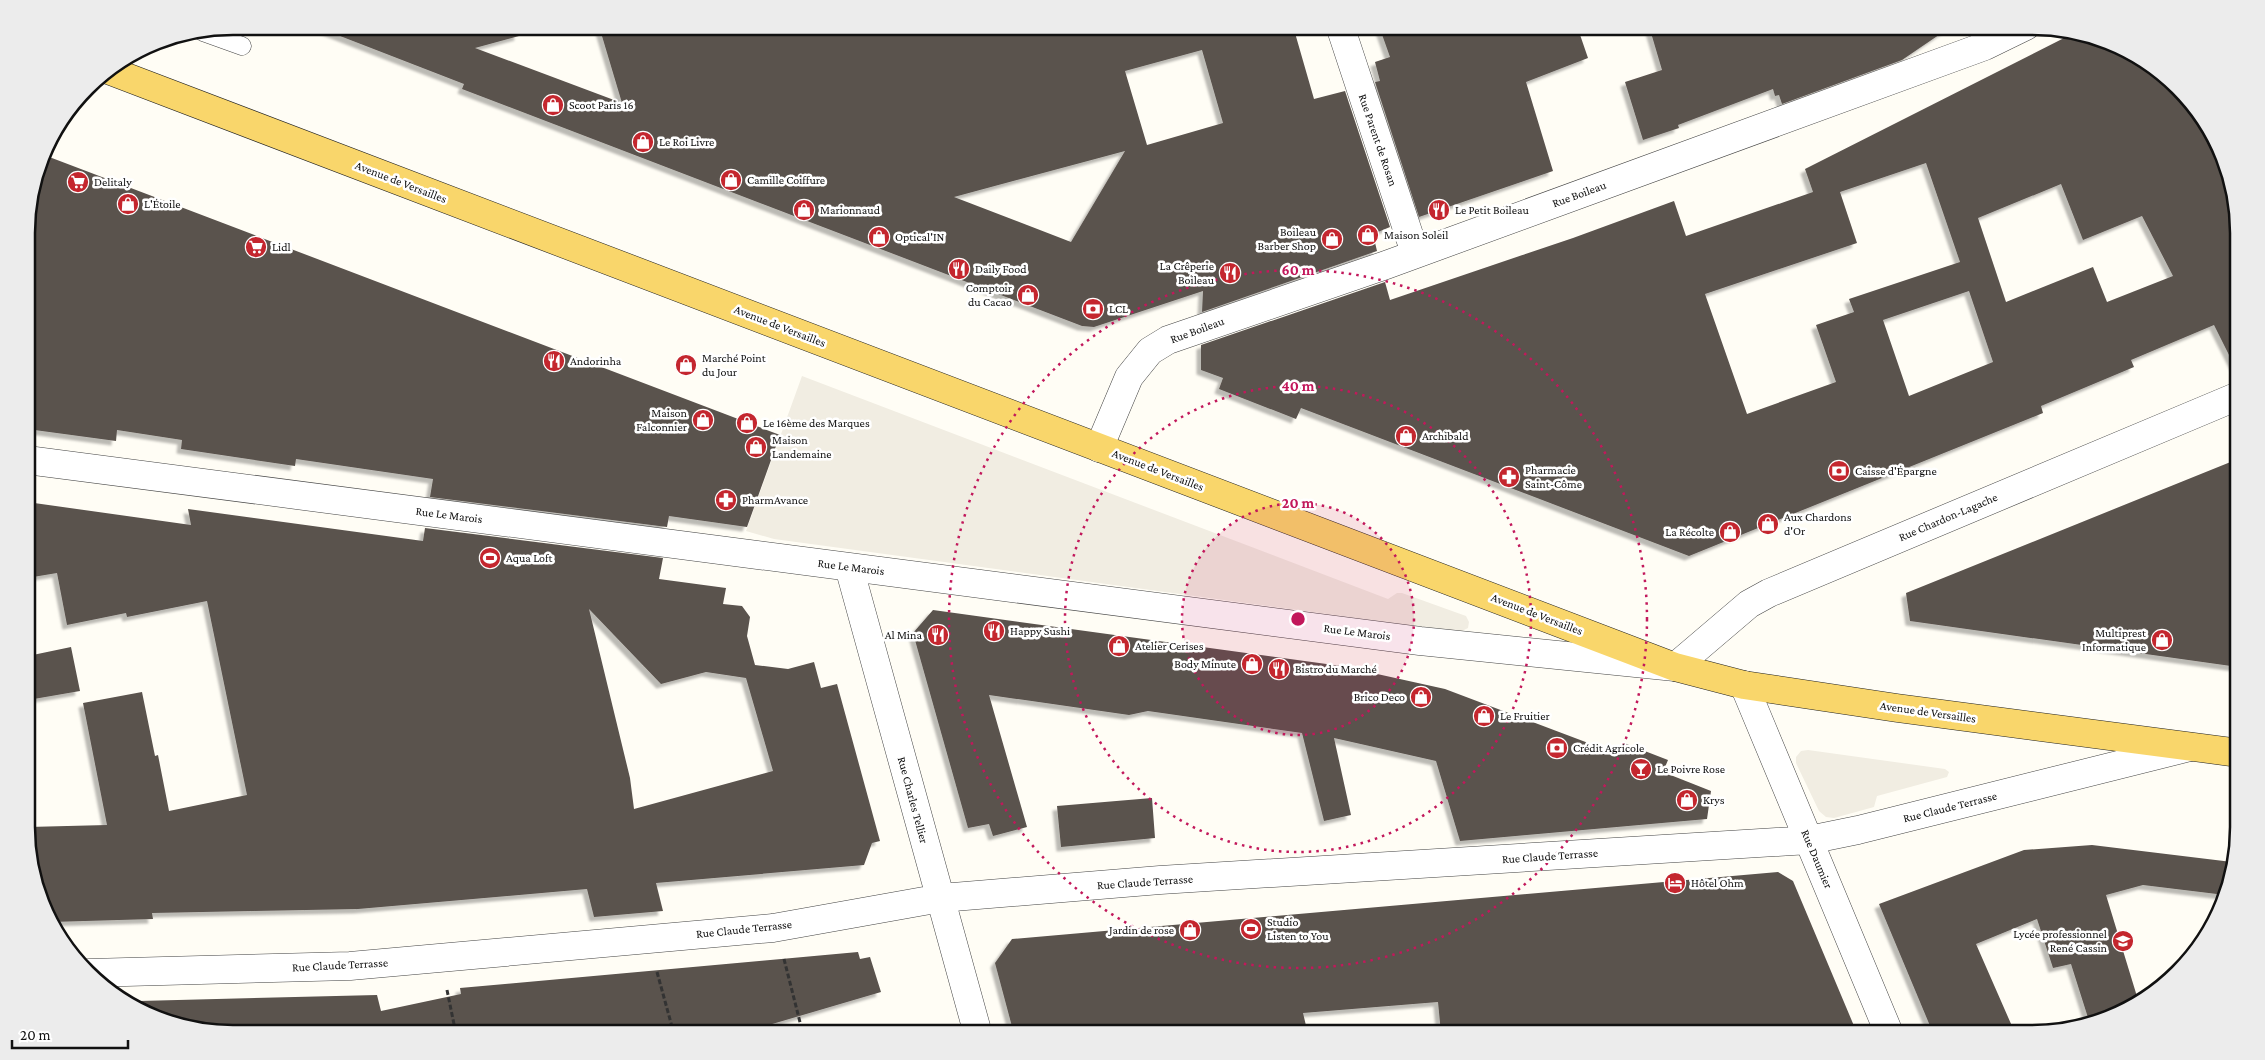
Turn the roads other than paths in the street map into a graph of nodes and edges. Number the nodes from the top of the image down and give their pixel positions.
1 (1343, 35) edge
2 (2008, 35) edge
3 (214, 36) edge
4 (242, 46) dead end
5 (116, 73) edge
6 (1415, 253) junction
7 (2230, 399) edge
8 (1099, 448) junction
9 (35, 461) edge
10 (849, 566) junction
11 (1675, 667) junction
12 (1744, 685) junction
13 (2194, 746) junction
14 (2230, 752) edge
15 (1809, 840) junction
16 (941, 898) junction
17 (99, 973) edge
18 (976, 1025) edge
19 (1886, 1025) edge

1 - 6 street, Rue Parent de Rosan
2 - 6 street, Rue Boileau
3 - 4 lane
5 - 8 main road, Avenue de Versailles
6 - 8 street, Rue Boileau
7 - 11 street, Rue Chardon-Lagache
8 - 11 main road, Avenue de Versailles
9 - 10 street, Rue Le Marois
10 - 11 street, Rue Le Marois
10 - 16 street, Rue Charles Tellier
11 - 12 main road, Avenue de Versailles
12 - 13 main road, Avenue de Versailles
12 - 15 street, Rue Daumier
13 - 14 main road, Avenue de Versailles
13 - 15 street, Rue Claude Terrasse
15 - 16 street, Rue Claude Terrasse
15 - 19 street, Rue Daumier
16 - 17 street, Rue Claude Terrasse
16 - 18 street, Rue Charles Tellier

